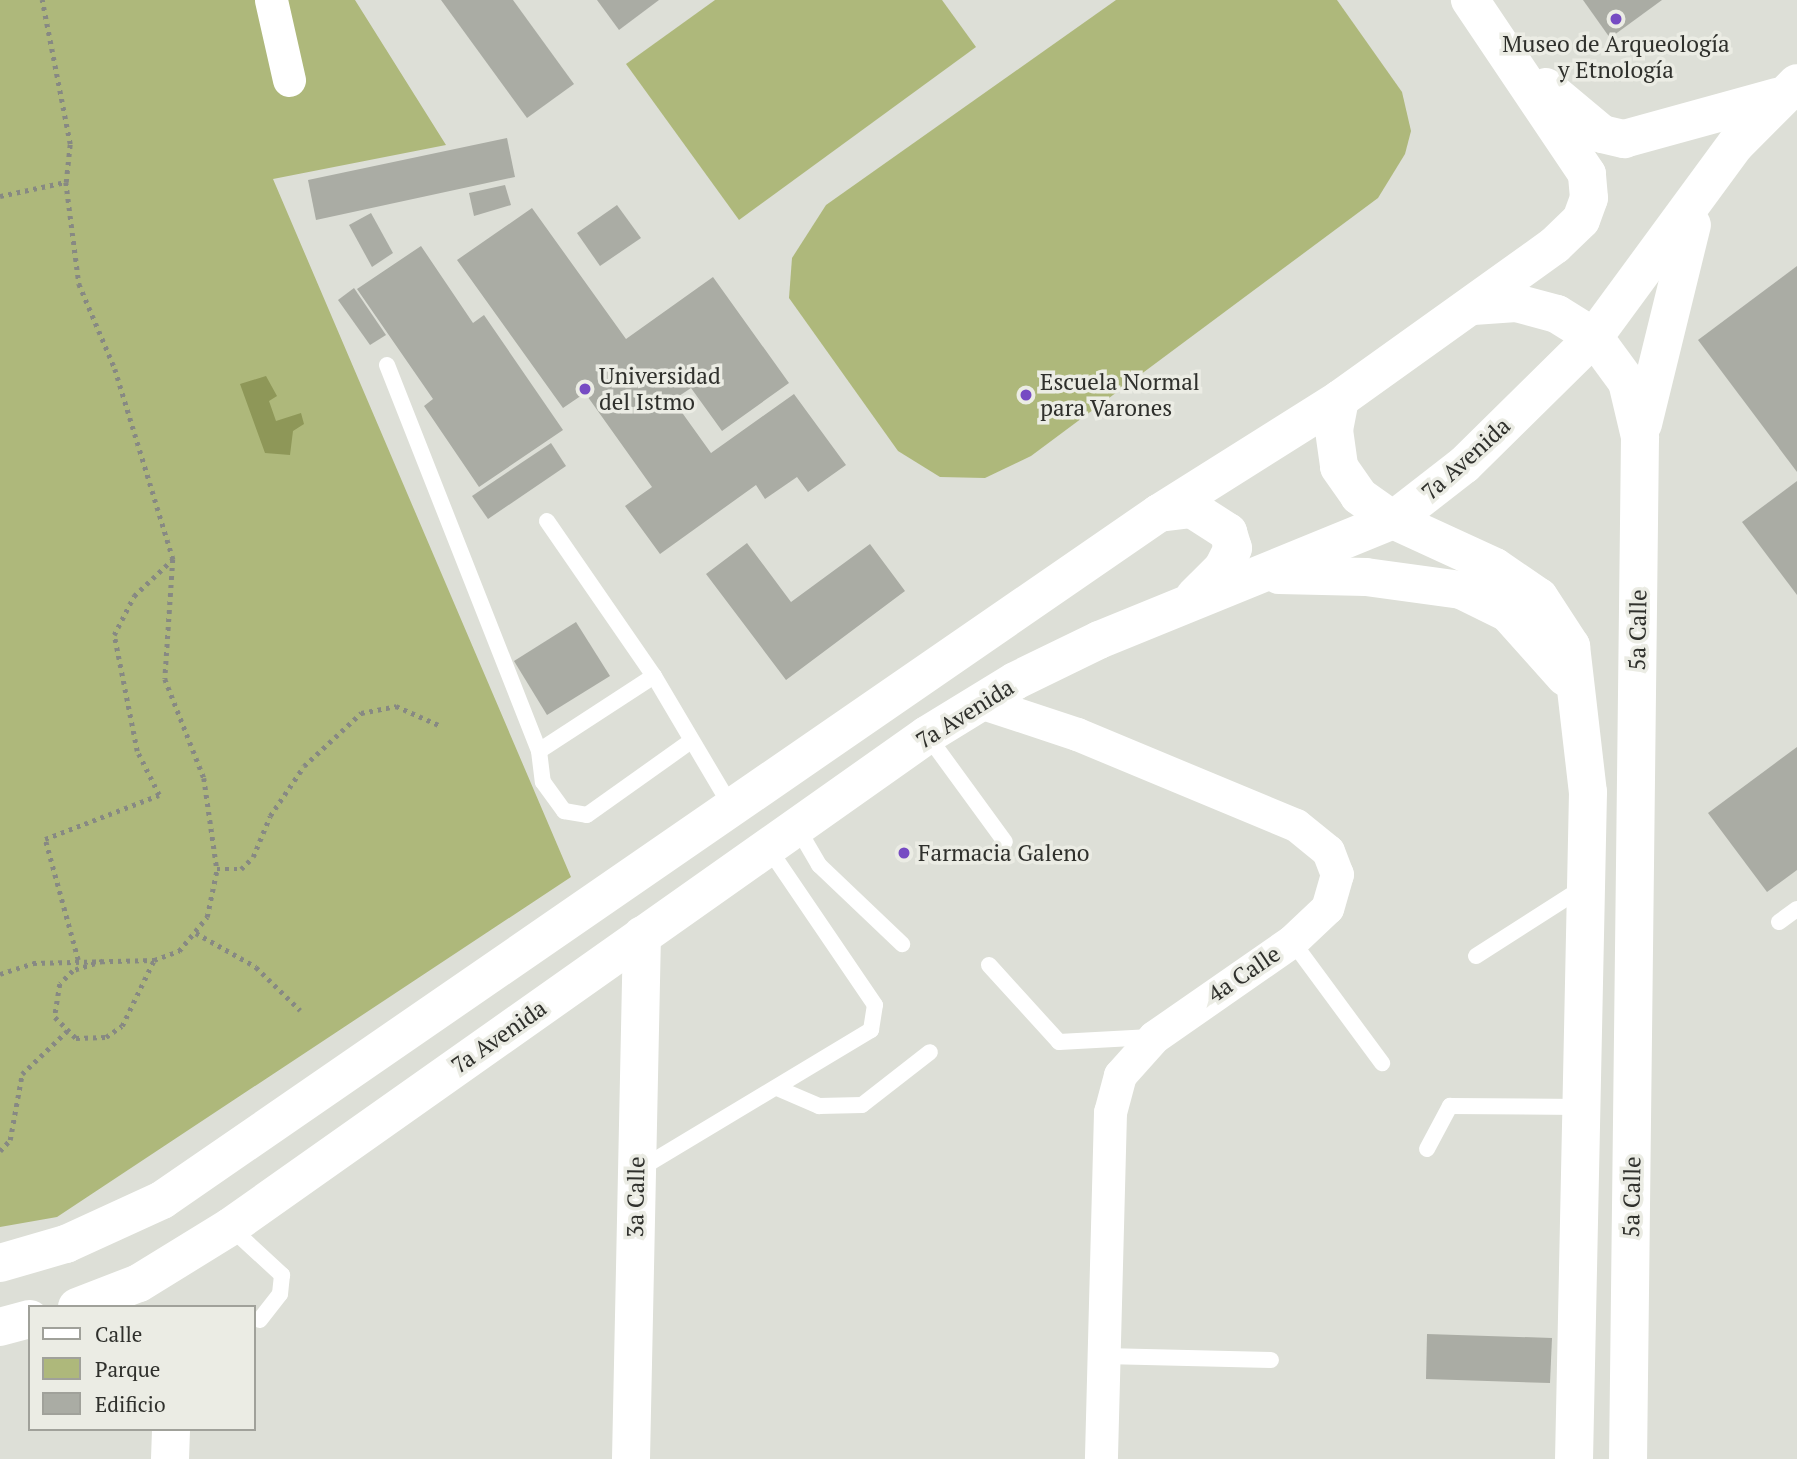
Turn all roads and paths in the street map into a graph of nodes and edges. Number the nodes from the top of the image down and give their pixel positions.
1 (42, 0) edge
2 (271, 0) edge
3 (1471, 0) edge
4 (289, 80) dead end
5 (1788, 90) edge
6 (66, 182) junction
7 (0, 196) edge
8 (1700, 198) junction
9 (1473, 306) junction
10 (1594, 337) junction
11 (387, 365) dead end
12 (1340, 399) junction
13 (1640, 437) junction
14 (1159, 513) junction
15 (1394, 520) junction
16 (547, 521) dead end
17 (173, 559) junction
18 (1258, 575) junction
19 (1186, 604) junction
20 (654, 676) junction
21 (1581, 699) junction
22 (980, 702) junction
23 (441, 726) dead end
24 (928, 735) junction
25 (691, 741) junction
26 (539, 751) junction
27 (732, 808) junction
28 (783, 839) junction
29 (1005, 842) dead end
30 (217, 869) junction
31 (1584, 887) junction
32 (1797, 909) edge
33 (1779, 922) dead end
34 (196, 933) junction
35 (642, 935) junction
36 (1292, 941) junction
37 (902, 944) dead end
38 (1476, 956) dead end
39 (78, 960) junction
40 (107, 960) junction
41 (154, 960) junction
42 (989, 965) dead end
43 (0, 974) edge
44 (300, 1010) dead end
45 (68, 1030) junction
46 (1154, 1037) junction
47 (930, 1052) dead end
48 (1382, 1063) dead end
49 (777, 1088) junction
50 (1581, 1107) junction
51 (1427, 1149) dead end
52 (0, 1151) edge
53 (636, 1171) junction
54 (230, 1227) junction
55 (0, 1263) edge
56 (89, 1304) edge
57 (154, 1305) edge
58 (28, 1320) edge
59 (260, 1320) dead end
60 (0, 1327) edge
61 (1104, 1356) junction
62 (1271, 1360) dead end
63 (171, 1431) edge
64 (170, 1459) edge
65 (631, 1459) edge
66 (1101, 1459) edge
67 (1574, 1459) edge
68 (1628, 1459) edge

1 - 6 path
2 - 4 street
3 - 5 main road
3 - 9 main road
5 - 8 main road, 7a Avenida
6 - 7 path
6 - 17 path
8 - 10 main road, 7a Avenida
8 - 13 main road
9 - 10 main road, 5a Calle
9 - 12 main road
10 - 13 main road, 5a Calle
10 - 15 main road, 7a Avenida
11 - 26 lane
12 - 14 main road
12 - 15 main road
13 - 68 main road, 5a Calle
14 - 19 main road
14 - 27 main road
15 - 18 main road, 7a Avenida
15 - 21 main road
16 - 20 lane
17 - 30 path
17 - 39 path
18 - 19 main road, 7a Avenida
18 - 21 main road
19 - 22 main road, 7a Avenida
20 - 25 lane
20 - 26 lane
21 - 31 main road
22 - 24 main road, 7a Avenida
22 - 36 street, 4a Calle
23 - 30 path
24 - 28 main road, 7a Avenida
24 - 29 lane
25 - 26 lane
25 - 27 lane
27 - 55 main road
28 - 35 main road, 7a Avenida
28 - 37 lane
28 - 49 lane
30 - 34 path
31 - 38 lane
31 - 50 main road
32 - 33 lane
34 - 41 path
34 - 44 path
35 - 53 main road, 3a Calle
35 - 54 main road, 7a Avenida
36 - 46 street, 4a Calle
36 - 48 lane
39 - 40 path
39 - 43 path
40 - 41 path
40 - 45 path
41 - 45 path
42 - 46 lane
45 - 52 path
46 - 61 street, 4a Calle
47 - 49 lane
49 - 53 lane
50 - 51 lane
50 - 67 main road
53 - 65 main road, 3a Calle
54 - 56 main road, 7a Avenida
54 - 59 lane
56 - 57 main road
58 - 60 main road
61 - 62 lane
61 - 66 street, 4a Calle
63 - 64 main road

